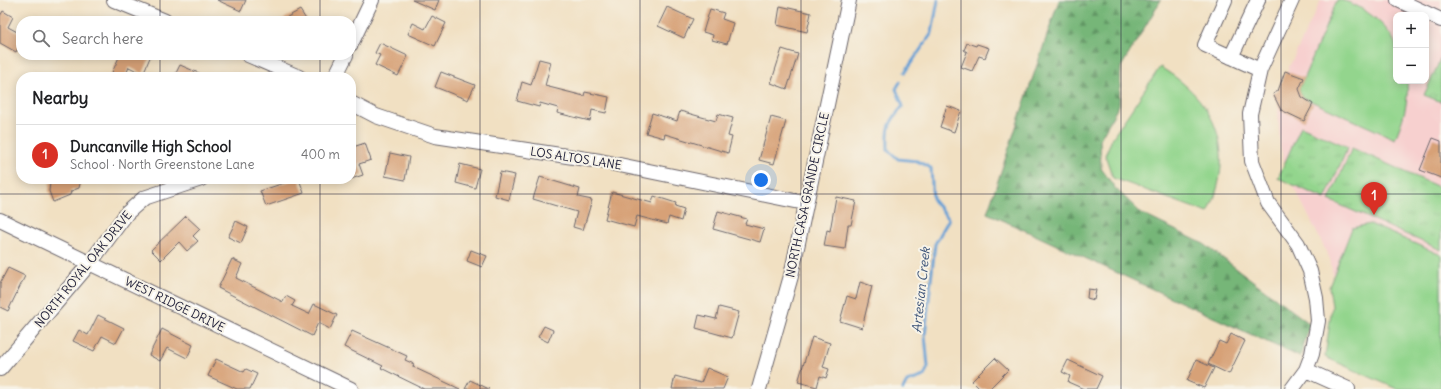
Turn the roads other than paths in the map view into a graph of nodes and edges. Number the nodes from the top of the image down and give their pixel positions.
1 (114, 0) edge
2 (372, 0) edge
3 (848, 0) edge
4 (1225, 0) edge
5 (1258, 0) edge
6 (1292, 0) edge
7 (1398, 0) edge
8 (1419, 4) edge
9 (153, 16) edge
10 (1441, 20) edge
11 (356, 34) edge
12 (1231, 57) junction
13 (260, 60) edge
14 (344, 60) edge
15 (1260, 70) junction
16 (287, 72) edge
17 (338, 72) edge
18 (356, 105) edge
19 (186, 184) edge
20 (804, 202) junction
21 (0, 220) edge
22 (90, 263) junction
23 (0, 369) edge
24 (1306, 370) junction
25 (351, 389) edge
26 (759, 389) edge
27 (1292, 389) edge
28 (1348, 389) edge

1 - 9 street
2 - 11 street
3 - 20 street, NORTH CASA GRANDE CIRCLE
4 - 12 street
5 - 12 street
6 - 15 street
7 - 8 street
8 - 10 street
12 - 15 street
13 - 16 street
14 - 17 street
15 - 24 street
18 - 20 street, LOS ALTOS LANE
19 - 22 street, NORTH ROYAL OAK DRIVE
20 - 26 street, NORTH CASA GRANDE CIRCLE
21 - 22 street, WEST RIDGE DRIVE
22 - 23 street, NORTH ROYAL OAK DRIVE
22 - 25 street, WEST RIDGE DRIVE
24 - 27 street
24 - 28 street

